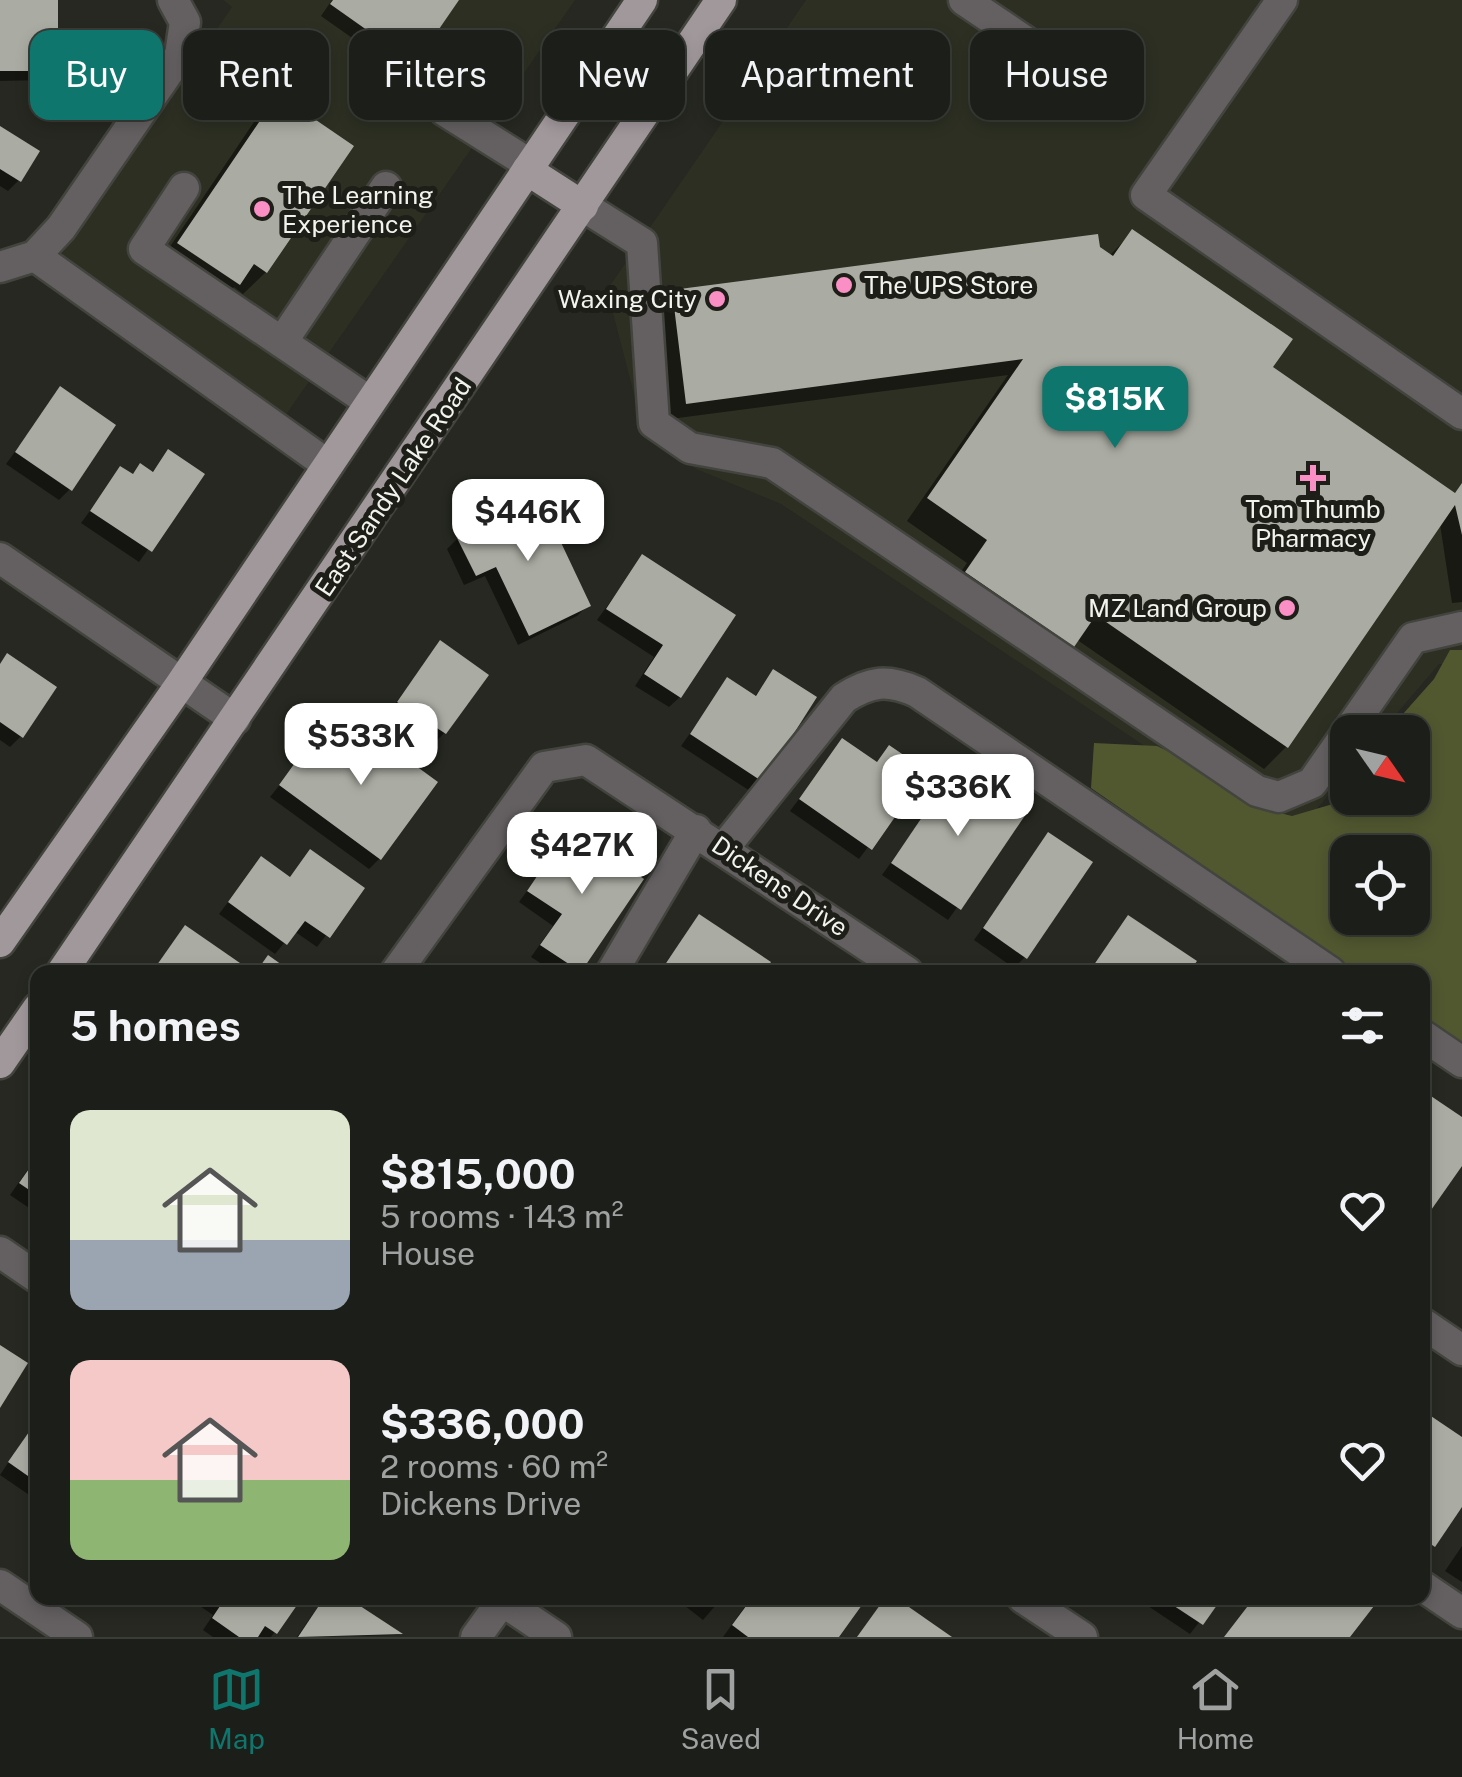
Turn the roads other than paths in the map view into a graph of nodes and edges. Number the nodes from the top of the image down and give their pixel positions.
1 (173, 0) edge
2 (642, 0) edge
3 (964, 0) edge
4 (1282, 0) edge
5 (714, 6) edge
6 (1009, 30) edge
7 (459, 120) edge
8 (529, 167) junction
9 (386, 187) dead end
10 (184, 188) dead end
11 (583, 206) junction
12 (35, 256) junction
13 (0, 267) edge
14 (282, 342) junction
15 (370, 402) junction
16 (1458, 403) edge
17 (328, 464) junction
18 (0, 558) edge
19 (1462, 627) edge
20 (180, 685) junction
21 (235, 719) junction
22 (696, 830) junction
23 (724, 848) junction
24 (0, 942) edge
25 (67, 965) edge
26 (401, 965) edge
27 (616, 965) edge
28 (897, 965) edge
29 (1320, 965) edge
30 (30, 1020) edge
31 (1430, 1040) edge
32 (1462, 1062) edge
33 (0, 1063) edge
34 (0, 1252) edge
35 (30, 1273) edge
36 (1430, 1328) edge
37 (1462, 1350) edge
38 (0, 1585) edge
39 (1430, 1591) edge
40 (496, 1605) edge
41 (509, 1605) edge
42 (1034, 1605) edge
43 (1462, 1613) edge
44 (76, 1637) edge
45 (476, 1637) edge
46 (556, 1637) edge
47 (1082, 1637) edge

1 - 12 street
2 - 8 main road
3 - 6 street
4 - 16 street
5 - 11 main road, East Sandy Lake Road
7 - 8 street
8 - 11 main road
8 - 15 main road
9 - 14 street
10 - 14 street
11 - 19 street
11 - 21 main road, East Sandy Lake Road
12 - 13 street
12 - 17 street
14 - 15 street
15 - 17 main road
17 - 20 main road
18 - 20 street
20 - 21 street
20 - 24 main road
21 - 25 main road, East Sandy Lake Road
22 - 23 street, Dickens Drive
22 - 26 street, Dickens Drive
22 - 27 street
23 - 28 street, Dickens Drive
23 - 29 street
30 - 33 main road
31 - 32 street
34 - 35 street
36 - 37 street
38 - 44 street
39 - 43 street
40 - 45 street
41 - 46 street
42 - 47 street

